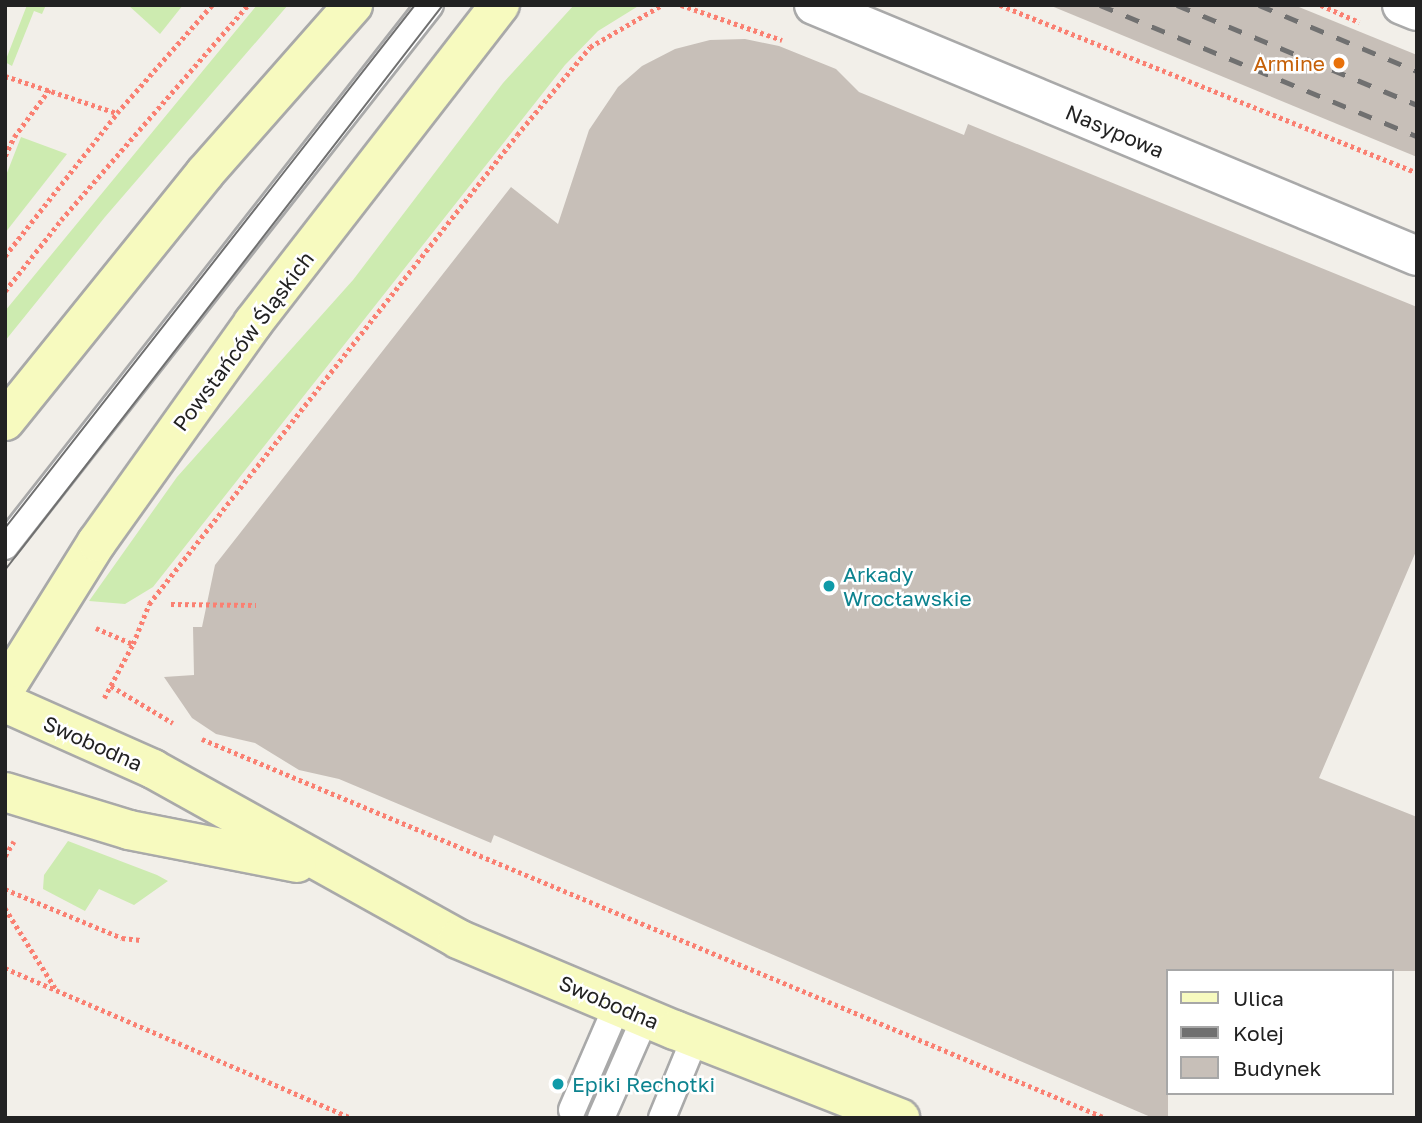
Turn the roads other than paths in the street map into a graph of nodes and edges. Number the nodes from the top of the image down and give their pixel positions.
1 (353, 5) edge
2 (430, 5) edge
3 (814, 5) edge
4 (1402, 5) edge
5 (503, 9) edge
6 (1417, 11) edge
7 (1417, 256) edge
8 (5, 421) edge
9 (5, 546) edge
10 (5, 689) edge
11 (5, 703) edge
12 (5, 792) edge
13 (326, 869) junction
14 (631, 1012) junction
15 (695, 1038) junction
16 (572, 1110) dead end
17 (601, 1118) edge
18 (662, 1118) edge
19 (900, 1118) edge

1 - 8 main road
2 - 9 lane
3 - 7 street, Nasypowa
4 - 6 street
5 - 10 main road, Powstańców Śląskich
11 - 13 main road, Swobodna
12 - 13 main road, Swobodna
13 - 14 main road, Swobodna
14 - 15 main road, Swobodna
14 - 16 lane
14 - 17 lane
15 - 18 lane
15 - 19 main road, Swobodna

